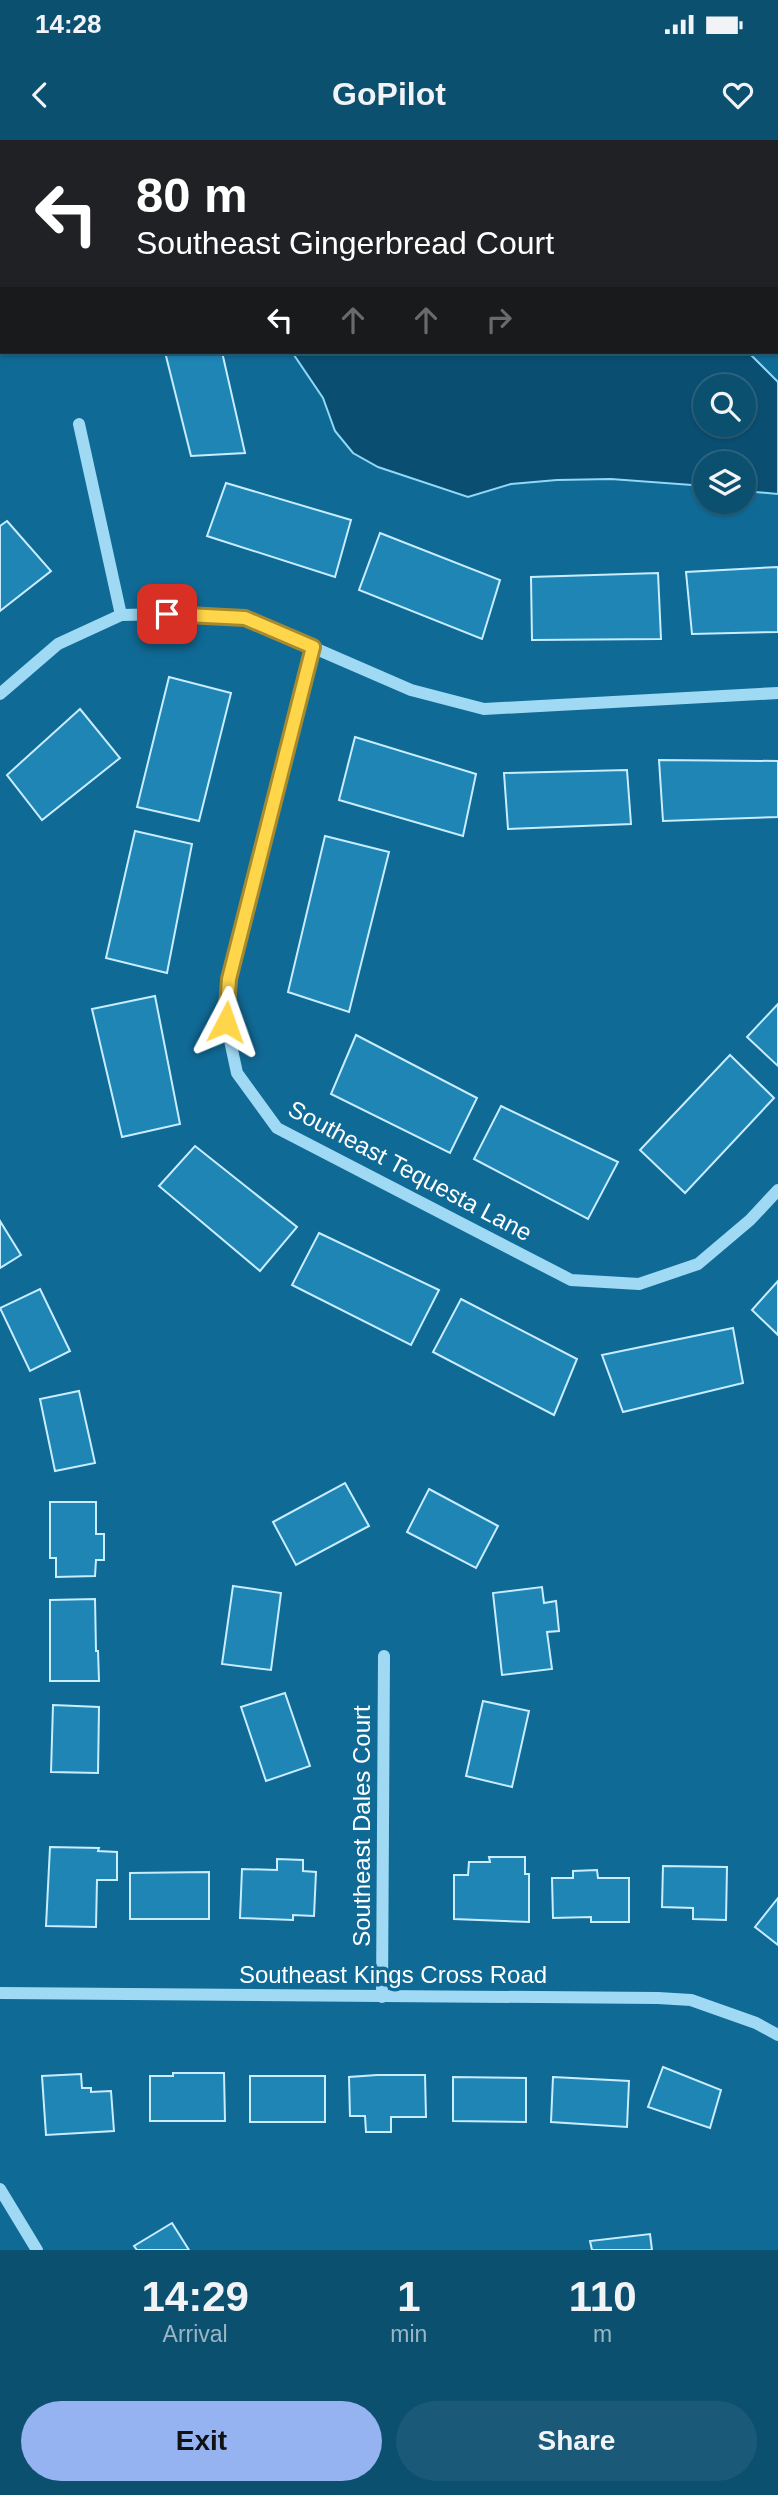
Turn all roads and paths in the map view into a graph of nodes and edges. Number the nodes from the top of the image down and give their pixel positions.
1 (79, 424) dead end
2 (121, 615) junction
3 (313, 647) junction
4 (778, 693) edge
5 (0, 694) edge
6 (778, 1190) edge
7 (384, 1656) dead end
8 (0, 1993) edge
9 (382, 1997) junction
10 (778, 2035) edge
11 (0, 2189) edge
12 (37, 2250) edge

1 - 2 street
2 - 3 street
2 - 5 street
3 - 4 street
3 - 6 street, Southeast Tequesta Lane
7 - 9 street, Southeast Dales Court
8 - 9 street, Southeast Kings Cross Road
9 - 10 street, Southeast Kings Cross Road
11 - 12 street

